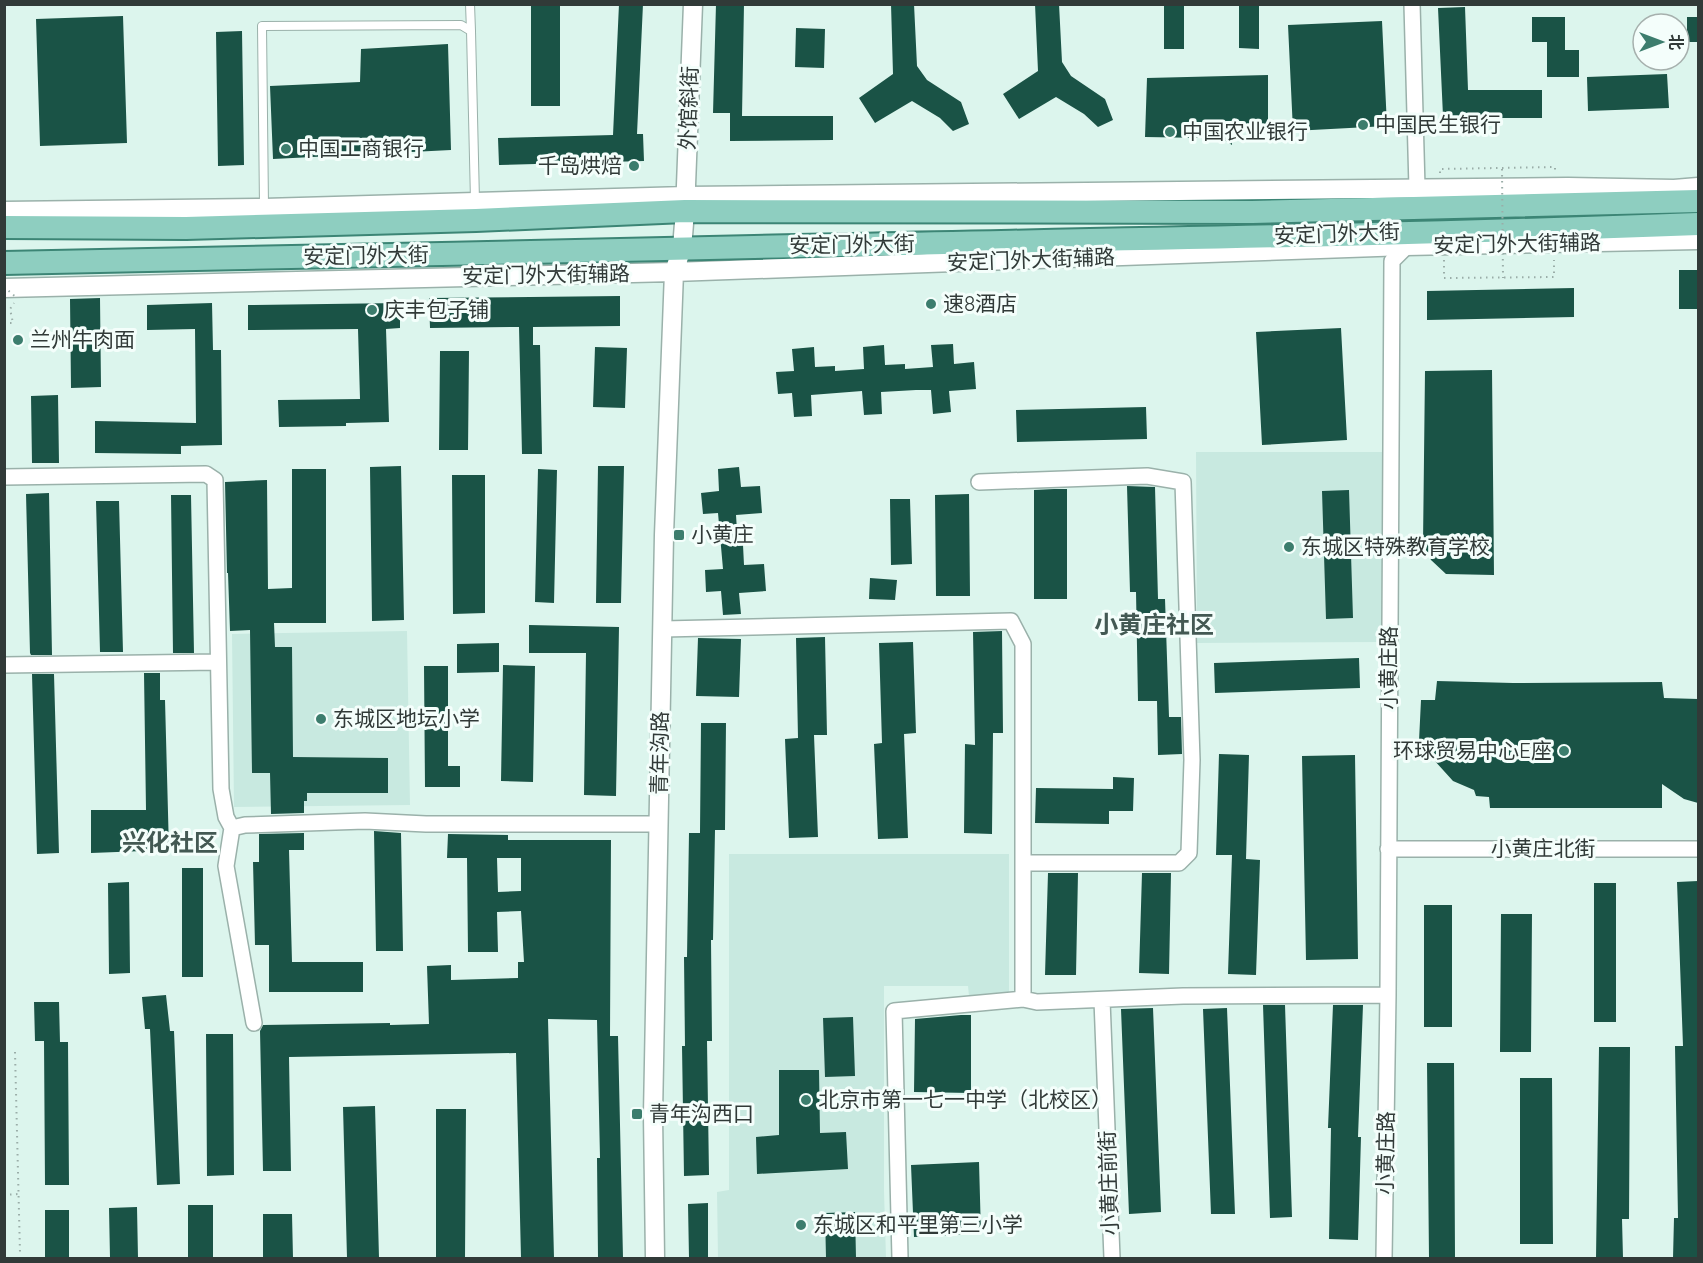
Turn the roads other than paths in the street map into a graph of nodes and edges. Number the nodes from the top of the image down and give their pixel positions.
1 (470, 4) edge
2 (693, 4) edge
3 (1412, 4) edge
4 (471, 31) junction
5 (1698, 187) edge
6 (1417, 198) junction
7 (1698, 201) edge
8 (686, 204) junction
9 (4, 210) edge
10 (475, 212) junction
11 (264, 217) junction
12 (1698, 224) edge
13 (4, 227) edge
14 (1413, 239) junction
15 (1698, 240) edge
16 (682, 248) junction
17 (542, 251) junction
18 (4, 262) edge
19 (674, 272) junction
20 (570, 273) junction
21 (9, 291) edge
22 (4, 477) edge
23 (979, 482) dead end
24 (663, 629) junction
25 (218, 662) junction
26 (4, 665) edge
27 (659, 824) junction
28 (232, 828) junction
29 (1388, 849) junction
30 (1698, 849) edge
31 (1023, 863) junction
32 (1388, 995) junction
33 (1023, 999) junction
34 (1102, 1000) junction
35 (254, 1023) dead end
36 (655, 1258) edge
37 (900, 1258) edge
38 (1112, 1258) edge
39 (1384, 1258) edge

1 - 4 lane
2 - 8 street, 外馆斜街
3 - 6 street
4 - 10 lane
4 - 11 lane
5 - 6 street
6 - 7 main road, 安定门外大街
6 - 8 main road, 安定门外大街
8 - 10 main road, 安定门外大街
8 - 16 street, 外馆斜街
9 - 11 street
10 - 11 main road, 安定门外大街
11 - 13 main road, 安定门外大街
12 - 14 main road, 安定门外大街
14 - 15 street, 安定门外大街辅路
14 - 16 main road, 安定门外大街
14 - 19 street, 安定门外大街辅路
14 - 29 street, 小黄庄路
16 - 17 main road, 安定门外大街
16 - 19 street, 青年沟路
17 - 18 main road, 安定门外大街
17 - 20 street
19 - 20 street, 安定门外大街辅路
19 - 24 street, 青年沟路
20 - 21 street, 安定门外大街辅路
22 - 25 street
23 - 31 street
24 - 27 street, 青年沟路
24 - 31 street
25 - 26 street
25 - 28 street
27 - 28 street
27 - 36 street, 青年沟路
28 - 35 street
29 - 30 street, 小黄庄北街
29 - 32 street, 小黄庄路
31 - 33 street
32 - 34 street
32 - 39 street, 小黄庄路
33 - 34 street
33 - 37 street
34 - 38 street, 小黄庄前街

